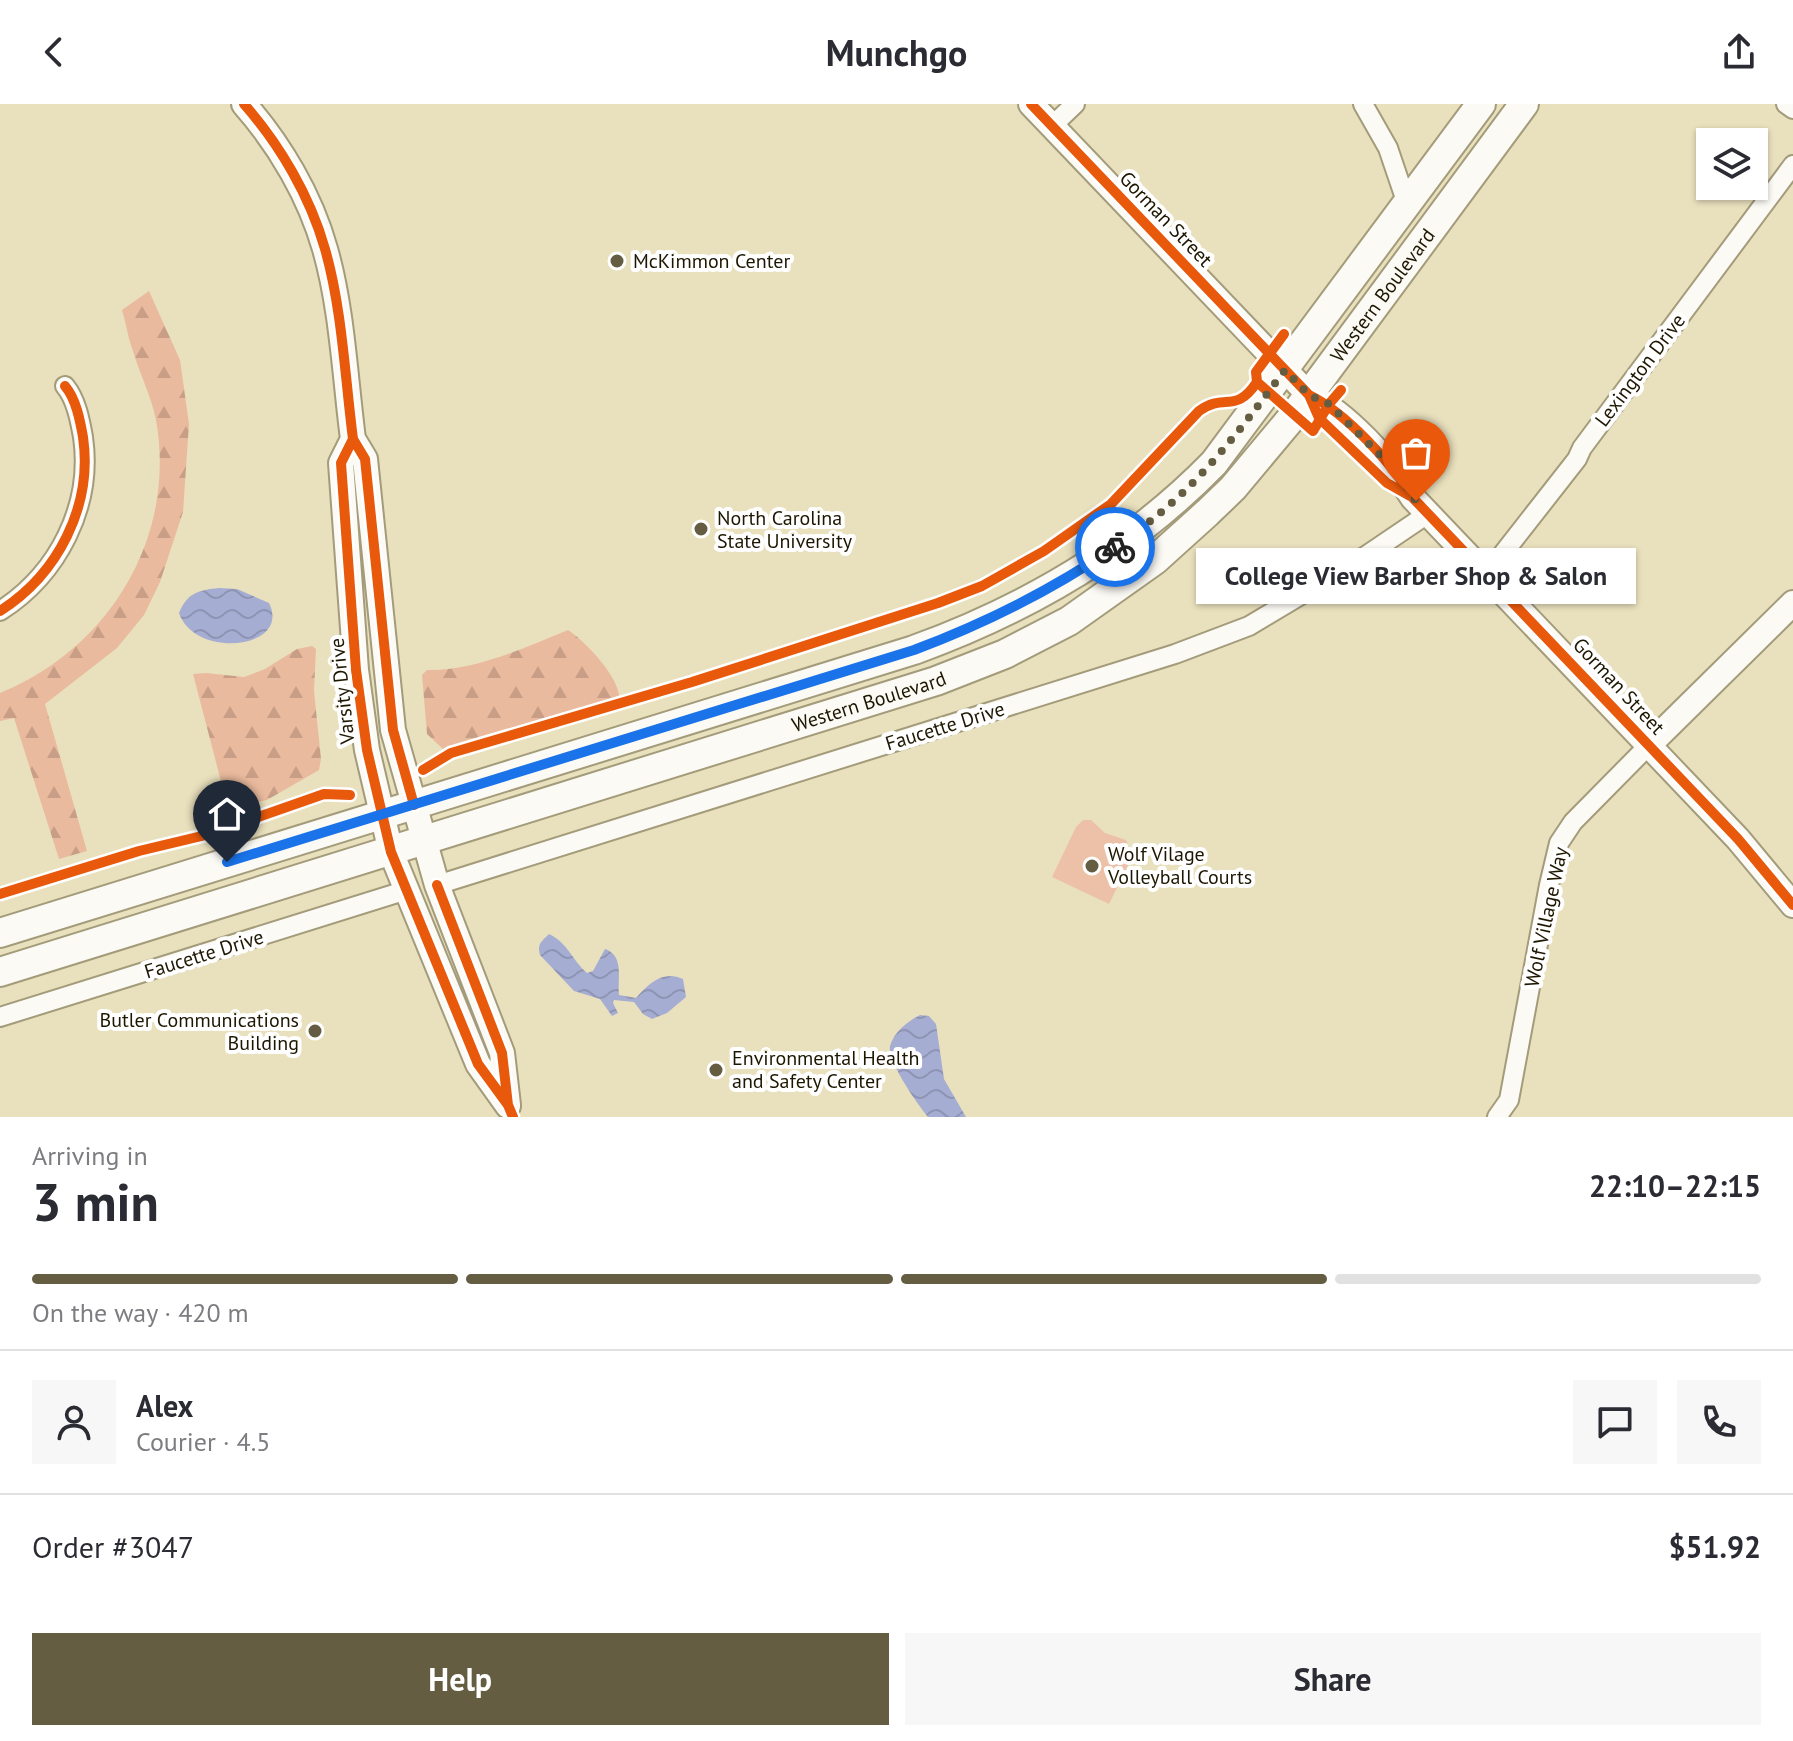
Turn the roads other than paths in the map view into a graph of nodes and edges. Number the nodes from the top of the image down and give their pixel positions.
1 (244, 104) edge
2 (1031, 104) edge
3 (1075, 104) edge
4 (1363, 104) edge
5 (1481, 104) edge
6 (1524, 104) edge
7 (1786, 104) edge
8 (1793, 109) edge
9 (1052, 126) junction
10 (1793, 165) edge
11 (1407, 204) junction
12 (1285, 370) junction
13 (65, 386) dead end
14 (1309, 395) junction
15 (353, 439) junction
16 (1421, 506) junction
17 (1487, 574) junction
18 (1793, 603) edge
19 (0, 611) edge
20 (1649, 745) junction
21 (414, 805) junction
22 (382, 813) junction
23 (425, 841) junction
24 (391, 852) junction
25 (437, 885) junction
26 (407, 890) junction
27 (1793, 905) edge
28 (0, 933) edge
29 (0, 972) edge
30 (0, 1017) edge
31 (510, 1111) edge
32 (1497, 1117) edge

1 - 15 street, Varsity Drive
2 - 9 street, Gorman Street
3 - 9 street
4 - 11 street
5 - 11 main road, Western Boulevard
6 - 14 main road, Western Boulevard
7 - 8 street
9 - 12 street, Gorman Street
10 - 17 street, Lexington Drive
11 - 12 main road, Western Boulevard
12 - 14 street, Gorman Street
12 - 21 main road, Western Boulevard
13 - 19 street
14 - 16 street, Gorman Street
14 - 23 main road, Western Boulevard
15 - 21 street, Varsity Drive
15 - 22 street, Varsity Drive
16 - 17 street, Gorman Street
16 - 25 street, Faucette Drive
17 - 20 street, Gorman Street
18 - 20 street
20 - 27 street, Gorman Street
20 - 32 street, Wolf Village Way
21 - 22 main road, Western Boulevard
21 - 23 street, Varsity Drive
22 - 24 street, Varsity Drive
22 - 28 main road, Western Boulevard
23 - 24 main road, Western Boulevard
23 - 25 street, Varsity Drive
24 - 26 street, Varsity Drive
24 - 29 main road, Western Boulevard
25 - 31 street, Varsity Drive
26 - 30 street, Faucette Drive
26 - 31 street, Varsity Drive

